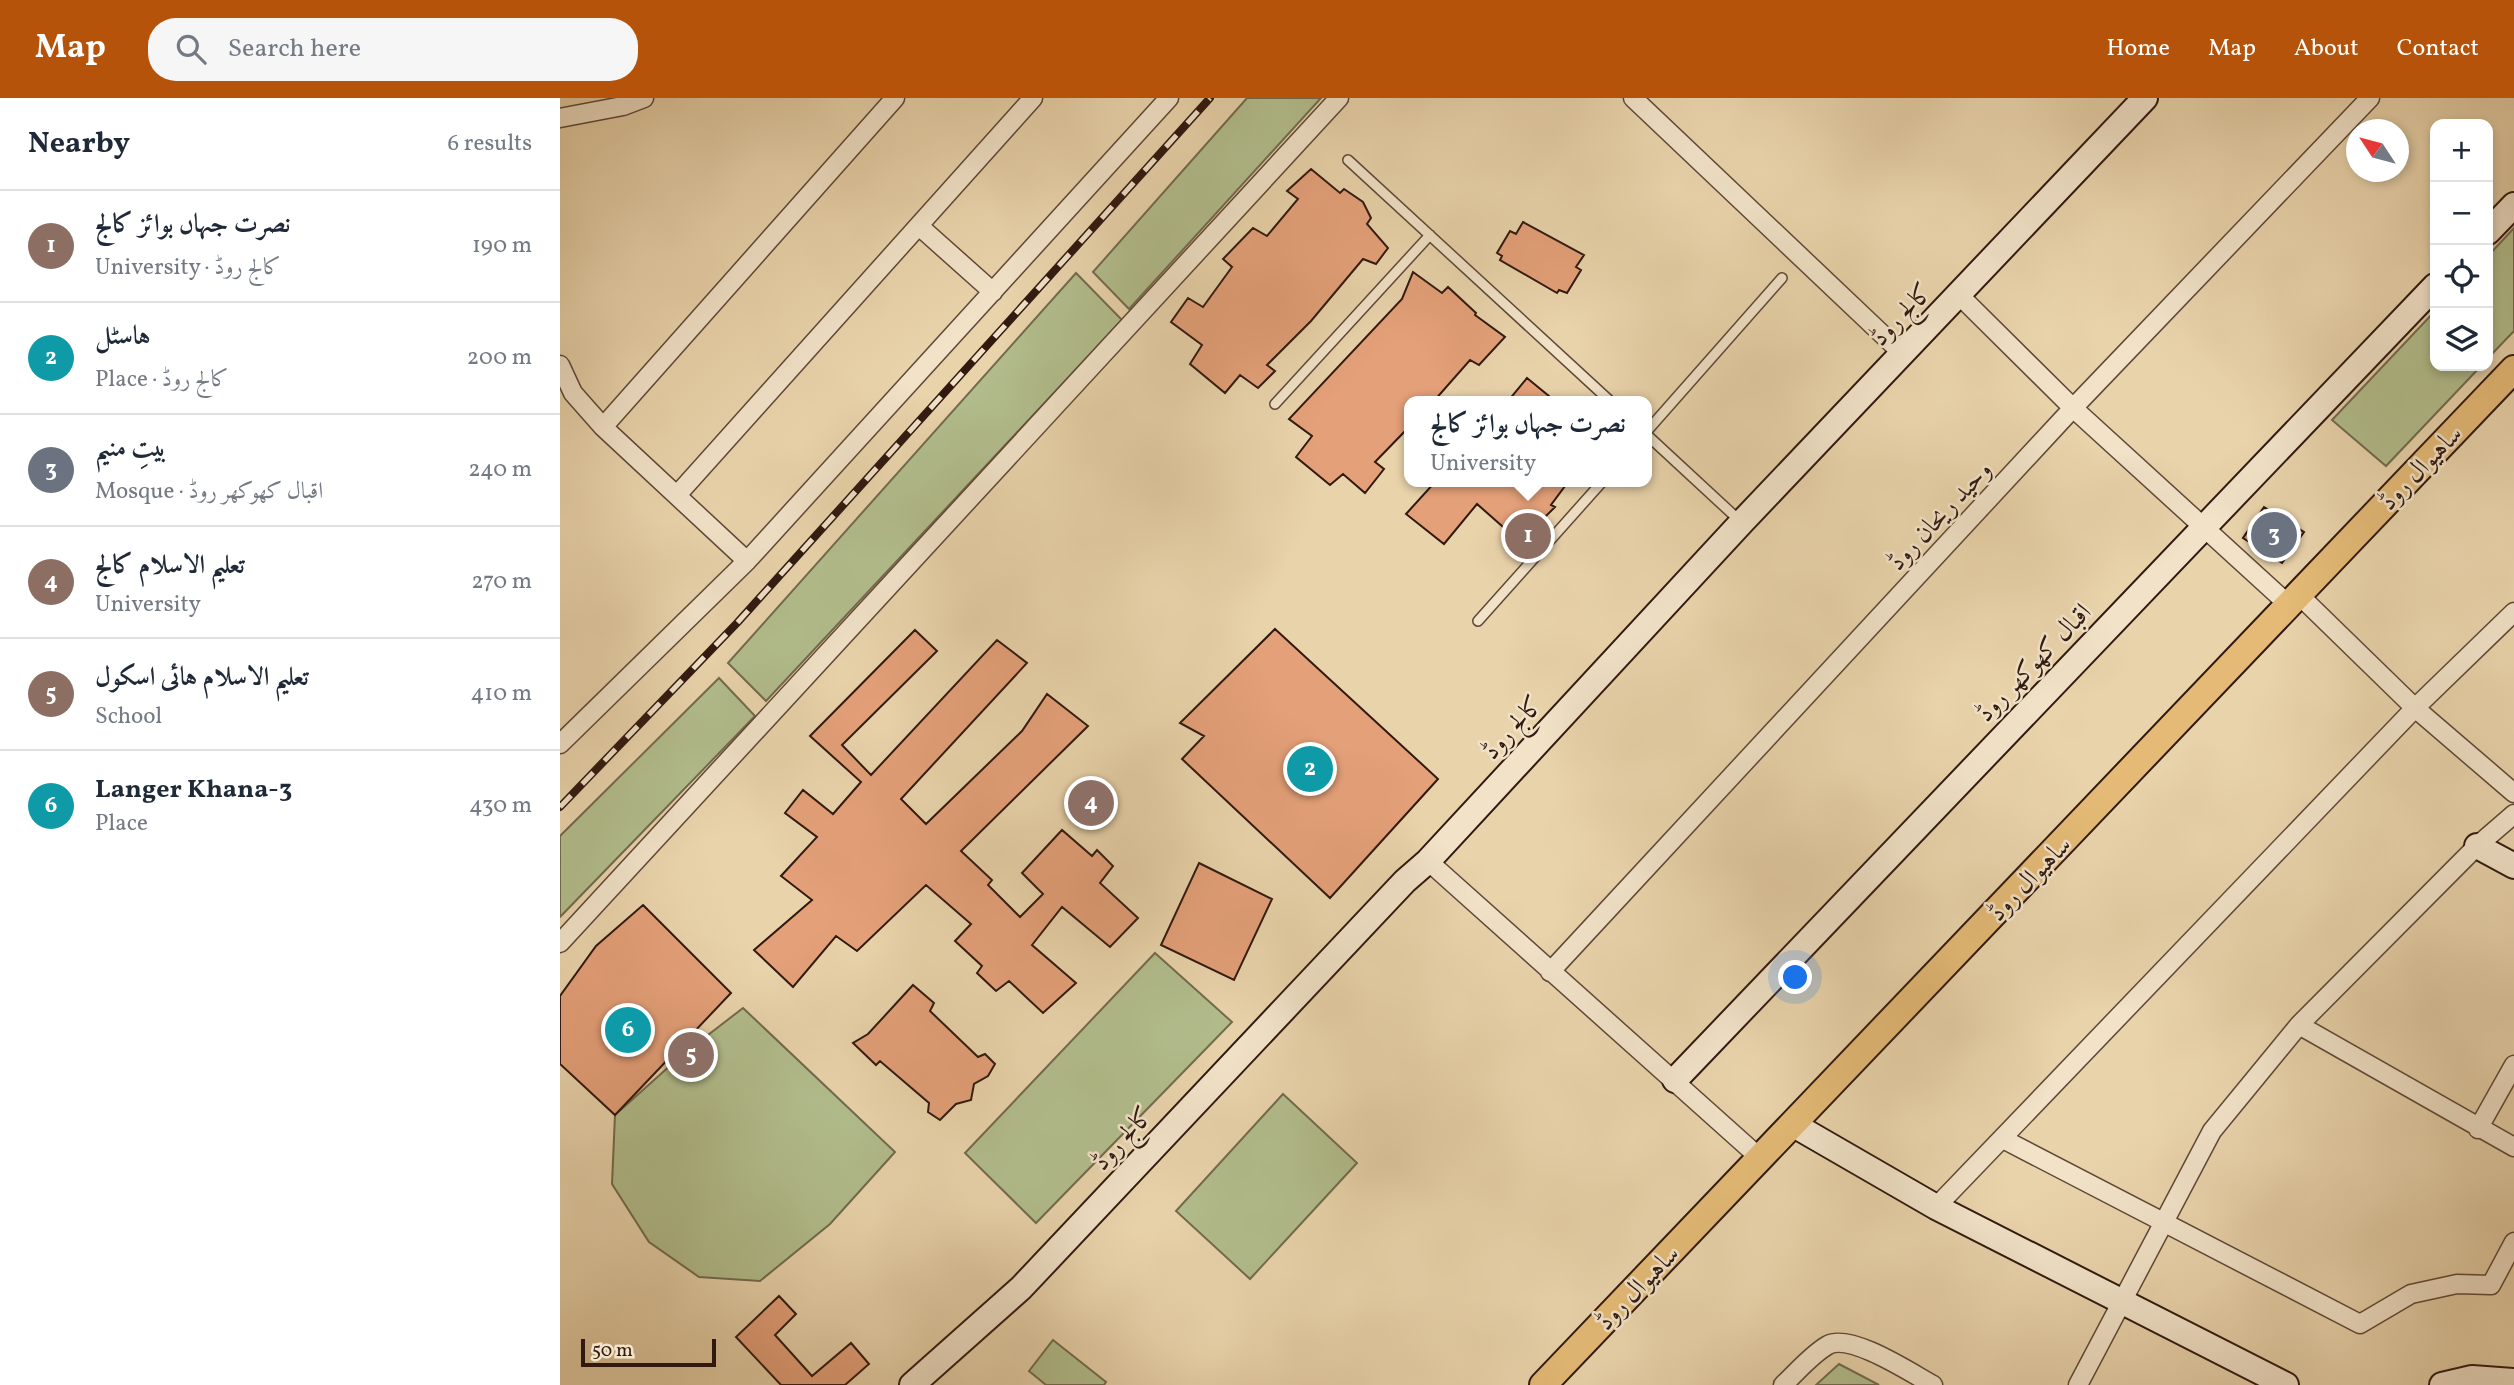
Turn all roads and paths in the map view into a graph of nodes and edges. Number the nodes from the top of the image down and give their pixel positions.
1 (644, 98) edge
2 (895, 98) edge
3 (1033, 98) edge
4 (1169, 98) edge
5 (1339, 98) edge
6 (1633, 98) edge
7 (2145, 98) edge
8 (2370, 98) edge
9 (560, 118) edge
10 (1348, 160) dead end
11 (2514, 205) edge
12 (919, 226) junction
13 (2493, 227) edge
14 (1430, 235) junction
15 (1782, 278) dead end
16 (2430, 291) edge
17 (993, 292) junction
18 (1959, 296) junction
19 (1903, 354) junction
20 (560, 365) edge
21 (2514, 369) edge
22 (1605, 396) edge
23 (1275, 404) dead end
24 (2073, 408) junction
25 (603, 427) junction
26 (1652, 427) edge
27 (1652, 438) edge
28 (1598, 487) edge
29 (678, 494) junction
30 (1742, 522) junction
31 (2204, 527) junction
32 (747, 561) junction
33 (2294, 600) junction
34 (2514, 612) edge
35 (1478, 621) dead end
36 (2415, 708) junction
37 (560, 744) edge
38 (2514, 793) edge
39 (2514, 814) edge
40 (2477, 846) junction
41 (1428, 861) junction
42 (2514, 866) edge
43 (560, 943) edge
44 (1550, 972) junction
45 (2300, 1025) junction
46 (2514, 1065) edge
47 (1675, 1080) junction
48 (1794, 1125) junction
49 (2478, 1129) junction
50 (2003, 1139) junction
51 (2514, 1147) edge
52 (1760, 1158) junction
53 (1936, 1207) junction
54 (2163, 1222) junction
55 (2514, 1242) edge
56 (2123, 1300) junction
57 (2514, 1381) edge
58 (1552, 1383) edge
59 (912, 1385) edge
60 (1783, 1385) edge
61 (1933, 1385) edge
62 (2078, 1385) edge
63 (2286, 1385) edge
64 (2442, 1385) edge

1 - 9 street
2 - 25 street
3 - 12 street
4 - 17 street
5 - 43 street
6 - 19 street
7 - 18 street, کالج روڈ
8 - 24 street, وحید ریحان روڈ
10 - 14 lane
11 - 13 street
12 - 17 street
12 - 29 street
14 - 22 lane
14 - 23 lane
15 - 26 lane
16 - 31 street, اقبال کھوکھر روڈ
17 - 32 street
18 - 19 street, کالج روڈ
18 - 24 street
19 - 30 street, کالج روڈ
20 - 25 street
21 - 33 main road, ساہیوال روڈ
24 - 31 street
24 - 44 street, وحید ریحان روڈ
25 - 29 street
27 - 30 lane
28 - 35 lane
29 - 32 street
30 - 41 street, کالج روڈ
31 - 33 street
31 - 47 street, اقبال کھوکھر روڈ
32 - 37 street
33 - 36 street
33 - 48 main road, ساہیوال روڈ
34 - 36 street
36 - 38 street
36 - 50 street
39 - 40 street
40 - 42 street
40 - 45 street
41 - 44 street
41 - 59 street, کالج روڈ
44 - 47 street
45 - 49 street
45 - 54 street
46 - 49 street
47 - 52 street
48 - 52 main road, ساہیوال روڈ
48 - 53 street
49 - 51 street
50 - 53 street
50 - 54 street
52 - 58 main road, ساہیوال روڈ
53 - 56 street
54 - 55 street
54 - 56 street
56 - 62 street
56 - 63 street
57 - 64 street
60 - 61 street

